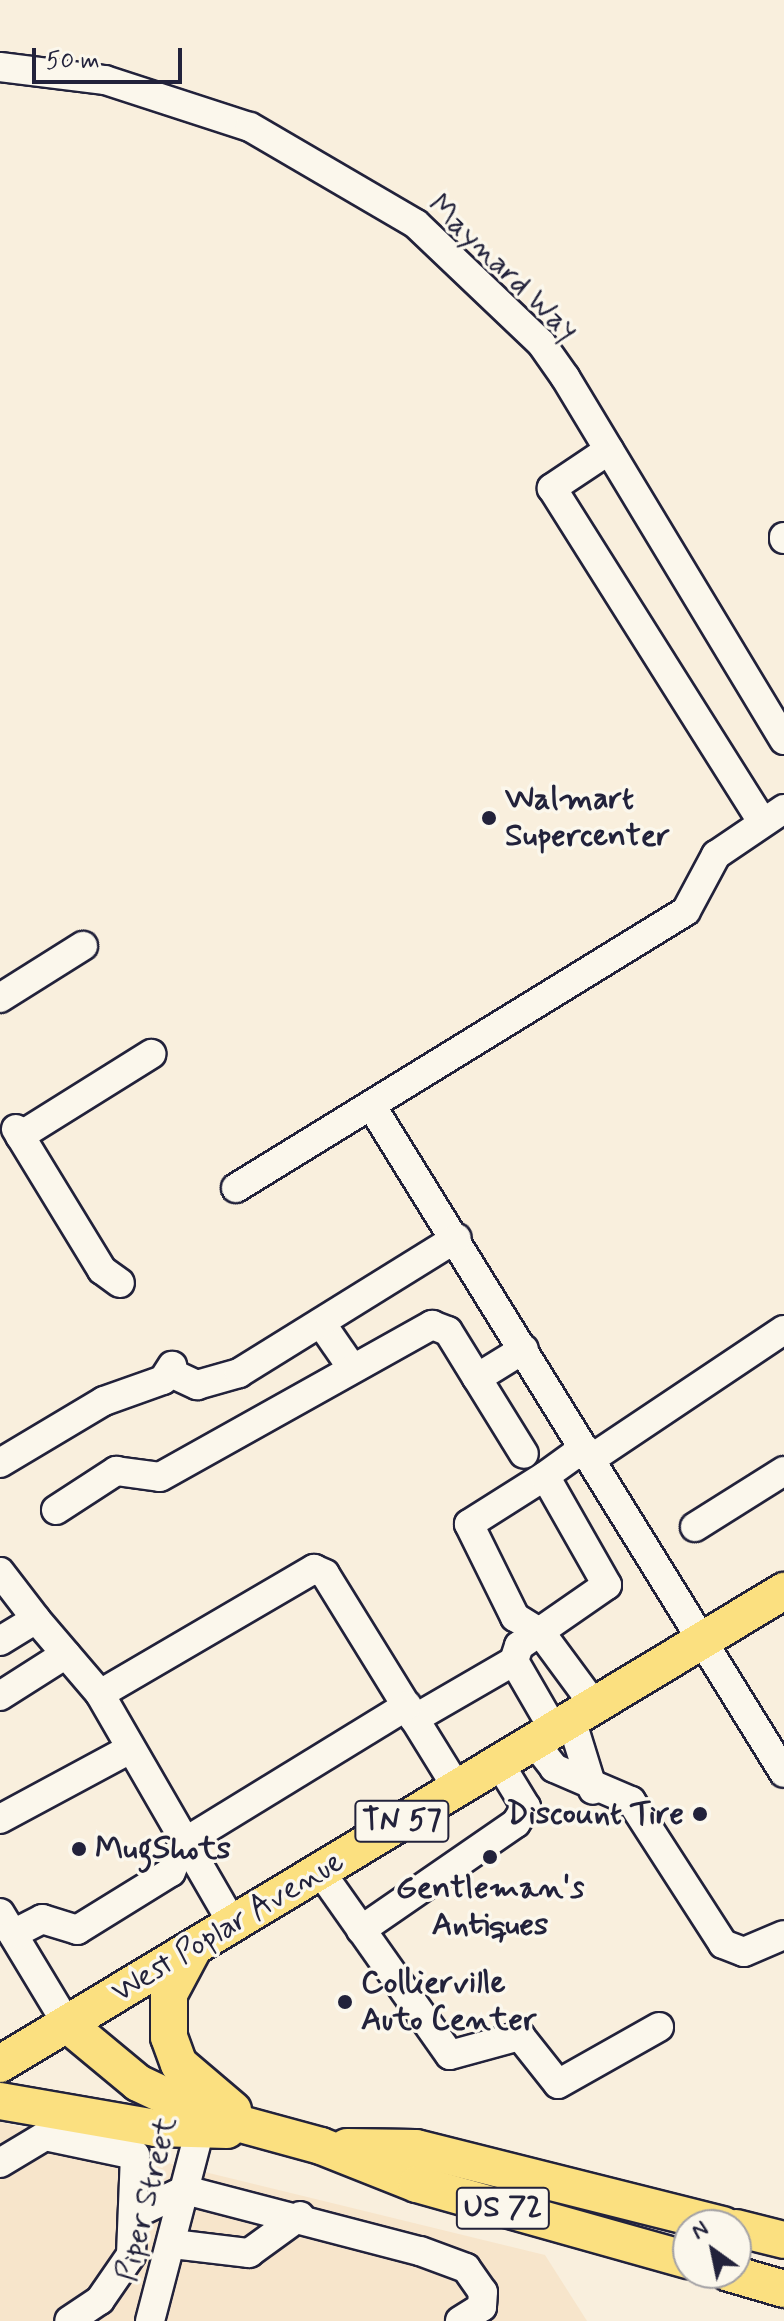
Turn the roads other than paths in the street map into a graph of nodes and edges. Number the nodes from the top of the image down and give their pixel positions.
1 (0, 67) edge
2 (609, 450) junction
3 (784, 740) edge
4 (773, 815) edge
5 (83, 946) dead end
6 (0, 998) edge
7 (151, 1054) dead end
8 (371, 1105) junction
9 (236, 1188) dead end
10 (457, 1238) junction
11 (120, 1283) dead end
12 (321, 1323) junction
13 (784, 1330) edge
14 (524, 1349) junction
15 (352, 1368) junction
16 (477, 1378) junction
17 (524, 1454) dead end
18 (587, 1454) junction
19 (0, 1463) edge
20 (784, 1471) edge
21 (545, 1476) junction
22 (56, 1510) dead end
23 (695, 1527) dead end
24 (0, 1572) edge
25 (784, 1591) edge
26 (36, 1619) junction
27 (541, 1633) junction
28 (0, 1641) edge
29 (700, 1641) junction
30 (66, 1654) junction
31 (514, 1661) junction
32 (100, 1694) junction
33 (0, 1696) edge
34 (410, 1713) junction
35 (563, 1724) junction
36 (130, 1749) junction
37 (499, 1763) junction
38 (784, 1773) edge
39 (457, 1788) junction
40 (593, 1790) junction
41 (0, 1819) edge
42 (183, 1843) junction
43 (320, 1871) junction
44 (6, 1923) edge
45 (233, 1924) junction
46 (361, 1930) junction
47 (784, 1935) edge
48 (194, 1947) junction
49 (67, 2024) junction
50 (659, 2027) dead end
51 (0, 2064) edge
52 (0, 2101) edge
53 (204, 2113) junction
54 (321, 2146) junction
55 (0, 2163) edge
56 (185, 2190) junction
57 (672, 2212) edge
58 (133, 2215) junction
59 (300, 2216) junction
60 (752, 2232) edge
61 (784, 2240) edge
62 (173, 2244) junction
63 (672, 2256) edge
64 (69, 2321) edge
65 (150, 2321) edge
66 (460, 2321) edge

1 - 2 street, Maynard Way
2 - 3 street, Maynard Way
2 - 4 street
4 - 8 street
5 - 6 street
7 - 11 street
8 - 9 street
8 - 10 street
10 - 12 street
10 - 14 street
12 - 15 street
12 - 19 street
13 - 18 street
14 - 16 street
14 - 18 street
15 - 16 street
15 - 22 street
16 - 17 street
18 - 21 street
18 - 29 street
20 - 23 street
21 - 27 street
21 - 27 street
24 - 26 street
25 - 29 main road, West Poplar Avenue / TN 57
26 - 28 street
26 - 30 street
27 - 31 street
27 - 35 street
29 - 35 main road, West Poplar Avenue / TN 57
29 - 38 street
30 - 32 street
30 - 33 street
31 - 34 street
31 - 35 street
32 - 34 street
32 - 36 street
34 - 39 street
34 - 42 street
35 - 37 main road, West Poplar Avenue / TN 57
35 - 40 street
35 - 40 street
36 - 41 street
36 - 42 street
37 - 39 main road, West Poplar Avenue / TN 57
37 - 46 street
39 - 43 main road, West Poplar Avenue / TN 57
40 - 47 street
42 - 44 street
42 - 45 street
43 - 45 main road, West Poplar Avenue / TN 57
43 - 46 street
44 - 49 street
45 - 48 main road, West Poplar Avenue / TN 57
46 - 50 street
48 - 49 main road, West Poplar Avenue / TN 57
48 - 53 main road
49 - 51 main road, West Poplar Avenue
49 - 53 main road, US 72
52 - 53 main road, US 72
53 - 54 main road, US 72
53 - 56 street, Piper Street
54 - 57 main road, US 72
54 - 63 main road, US 72
55 - 58 street
56 - 58 street
56 - 59 street
56 - 62 street, Piper Street
58 - 64 street
59 - 62 street
59 - 66 street
60 - 61 main road
62 - 65 street, Piper Street

